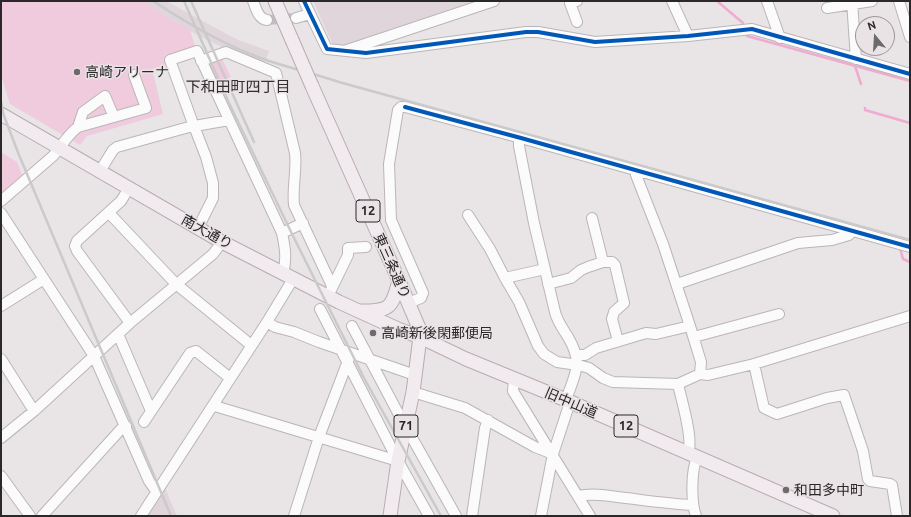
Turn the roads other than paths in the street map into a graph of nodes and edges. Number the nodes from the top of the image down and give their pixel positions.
1 (253, 1) edge
2 (275, 1) edge
3 (304, 1) edge
4 (494, 1) edge
5 (577, 1) edge
6 (672, 1) edge
7 (767, 1) edge
8 (872, 1) edge
9 (852, 2) edge
10 (903, 6) edge
11 (827, 8) dead end
12 (310, 14) junction
13 (296, 18) tunnel mouth
14 (267, 20) dead end
15 (577, 22) dead end
16 (688, 36) junction
17 (910, 37) edge
18 (780, 38) junction
19 (342, 52) junction
20 (856, 59) junction
21 (201, 61) junction
22 (910, 74) edge
23 (134, 75) dead end
24 (1, 114) edge
25 (114, 117) junction
26 (229, 120) junction
27 (194, 126) junction
28 (78, 127) junction
29 (521, 138) junction
30 (60, 148) junction
31 (636, 171) junction
32 (100, 172) junction
33 (129, 188) junction
34 (1, 201) edge
35 (1, 213) edge
36 (109, 213) junction
37 (468, 215) dead end
38 (592, 218) dead end
39 (303, 223) junction
40 (198, 228) junction
41 (852, 231) junction
42 (282, 233) junction
43 (222, 242) junction
44 (366, 246) dead end
45 (910, 247) edge
46 (603, 262) junction
47 (545, 269) junction
48 (288, 276) junction
49 (505, 278) junction
50 (44, 279) junction
51 (399, 281) junction
52 (176, 284) junction
53 (548, 284) junction
54 (677, 284) junction
55 (330, 292) junction
56 (408, 303) junction
57 (1, 306) edge
58 (320, 309) dead end
59 (358, 311) junction
60 (779, 314) dead end
61 (910, 316) edge
62 (267, 322) junction
63 (130, 323) junction
64 (352, 326) dead end
65 (690, 326) junction
66 (118, 334) junction
67 (420, 337) junction
68 (694, 337) junction
69 (618, 341) junction
70 (251, 346) junction
71 (340, 349) junction
72 (351, 353) junction
73 (94, 356) junction
74 (1, 359) edge
75 (370, 360) junction
76 (577, 360) junction
77 (347, 364) junction
78 (754, 364) junction
79 (700, 374) junction
80 (415, 376) junction
81 (230, 378) junction
82 (514, 379) junction
83 (678, 384) junction
84 (413, 392) junction
85 (568, 401) junction
86 (215, 403) junction
87 (34, 411) junction
88 (151, 411) junction
89 (488, 420) junction
90 (144, 422) dead end
91 (126, 426) junction
92 (406, 427) junction
93 (319, 437) junction
94 (1, 438) edge
95 (553, 454) junction
96 (692, 455) junction
97 (398, 461) junction
98 (1, 476) edge
99 (156, 491) junction
100 (578, 496) junction
101 (693, 505) junction
102 (30, 516) edge
103 (42, 516) edge
104 (141, 516) edge
105 (294, 516) edge
106 (390, 516) edge
107 (429, 516) edge
108 (456, 516) edge
109 (472, 516) edge
110 (541, 516) edge
111 (590, 516) edge
112 (696, 516) edge
113 (833, 516) edge
114 (896, 516) edge

1 - 14 street
2 - 51 main road, 東三条通り / 12, bridge
3 - 12 street
4 - 19 street
5 - 15 street
6 - 16 street
7 - 18 street
8 - 9 street
9 - 11 street
9 - 20 street
10 - 17 street
12 - 13 street
12 - 19 street
16 - 18 street
16 - 19 street
18 - 20 street
20 - 22 street
21 - 26 street
21 - 27 street
21 - 39 street
23 - 25 street
24 - 30 main road, 南大通り
25 - 28 street
25 - 28 street
26 - 27 street
26 - 42 street
27 - 32 street
27 - 40 street
28 - 30 street
29 - 31 street
29 - 47 street
29 - 56 street
30 - 32 main road, 南大通り
30 - 34 street
31 - 41 street
31 - 54 street
32 - 33 main road, 南大通り
33 - 36 street
33 - 40 main road, 南大通り
35 - 50 street
36 - 52 street
36 - 63 street
37 - 49 street
38 - 46 street
39 - 42 street
39 - 55 street
40 - 43 main road, 南大通り
41 - 45 street
41 - 54 street
42 - 48 street
43 - 48 main road, 南大通り
43 - 52 street
44 - 55 street
46 - 53 street
46 - 69 street
47 - 49 street
47 - 53 street
48 - 55 main road, 南大通り
48 - 62 street
49 - 76 street
50 - 57 street
50 - 73 street
51 - 56 main road, 東三条通り / 12
51 - 59 main road
52 - 63 street
52 - 70 street
53 - 76 street
54 - 65 street
55 - 59 main road, 南大通り
56 - 67 main road, 東三条通り / 12
58 - 71 street
59 - 67 main road, 南大通り
60 - 68 street
61 - 78 street
62 - 70 street
62 - 71 street
63 - 66 street
64 - 75 street
65 - 68 street
65 - 69 street
66 - 73 street
66 - 88 street
67 - 80 main road, 71
67 - 82 main road, 旧中山道 / 12
68 - 79 street
69 - 76 street
70 - 81 street
71 - 72 street
71 - 77 street
72 - 75 street
72 - 77 street
73 - 87 street
73 - 91 street
74 - 87 street
75 - 80 street
75 - 92 street
76 - 83 street
76 - 85 street
77 - 93 street
77 - 97 street
78 - 79 street
78 - 114 street
79 - 83 street
80 - 84 main road, 71
81 - 86 street
81 - 88 street
82 - 85 main road, 旧中山道 / 12
82 - 95 street
83 - 96 street
84 - 89 street
84 - 92 main road, 71
85 - 95 street
85 - 96 main road, 旧中山道 / 12
86 - 93 street
86 - 99 street
87 - 94 street
88 - 90 street
89 - 95 street
89 - 109 street
91 - 99 street
91 - 103 street
92 - 97 main road, 71
92 - 108 street
93 - 97 street
93 - 105 street
95 - 100 street
95 - 110 street
96 - 101 street
96 - 113 main road, 旧中山道 / 12
97 - 106 main road, 71
97 - 107 street
98 - 102 street
99 - 104 street
100 - 101 street
100 - 111 street
101 - 112 street

